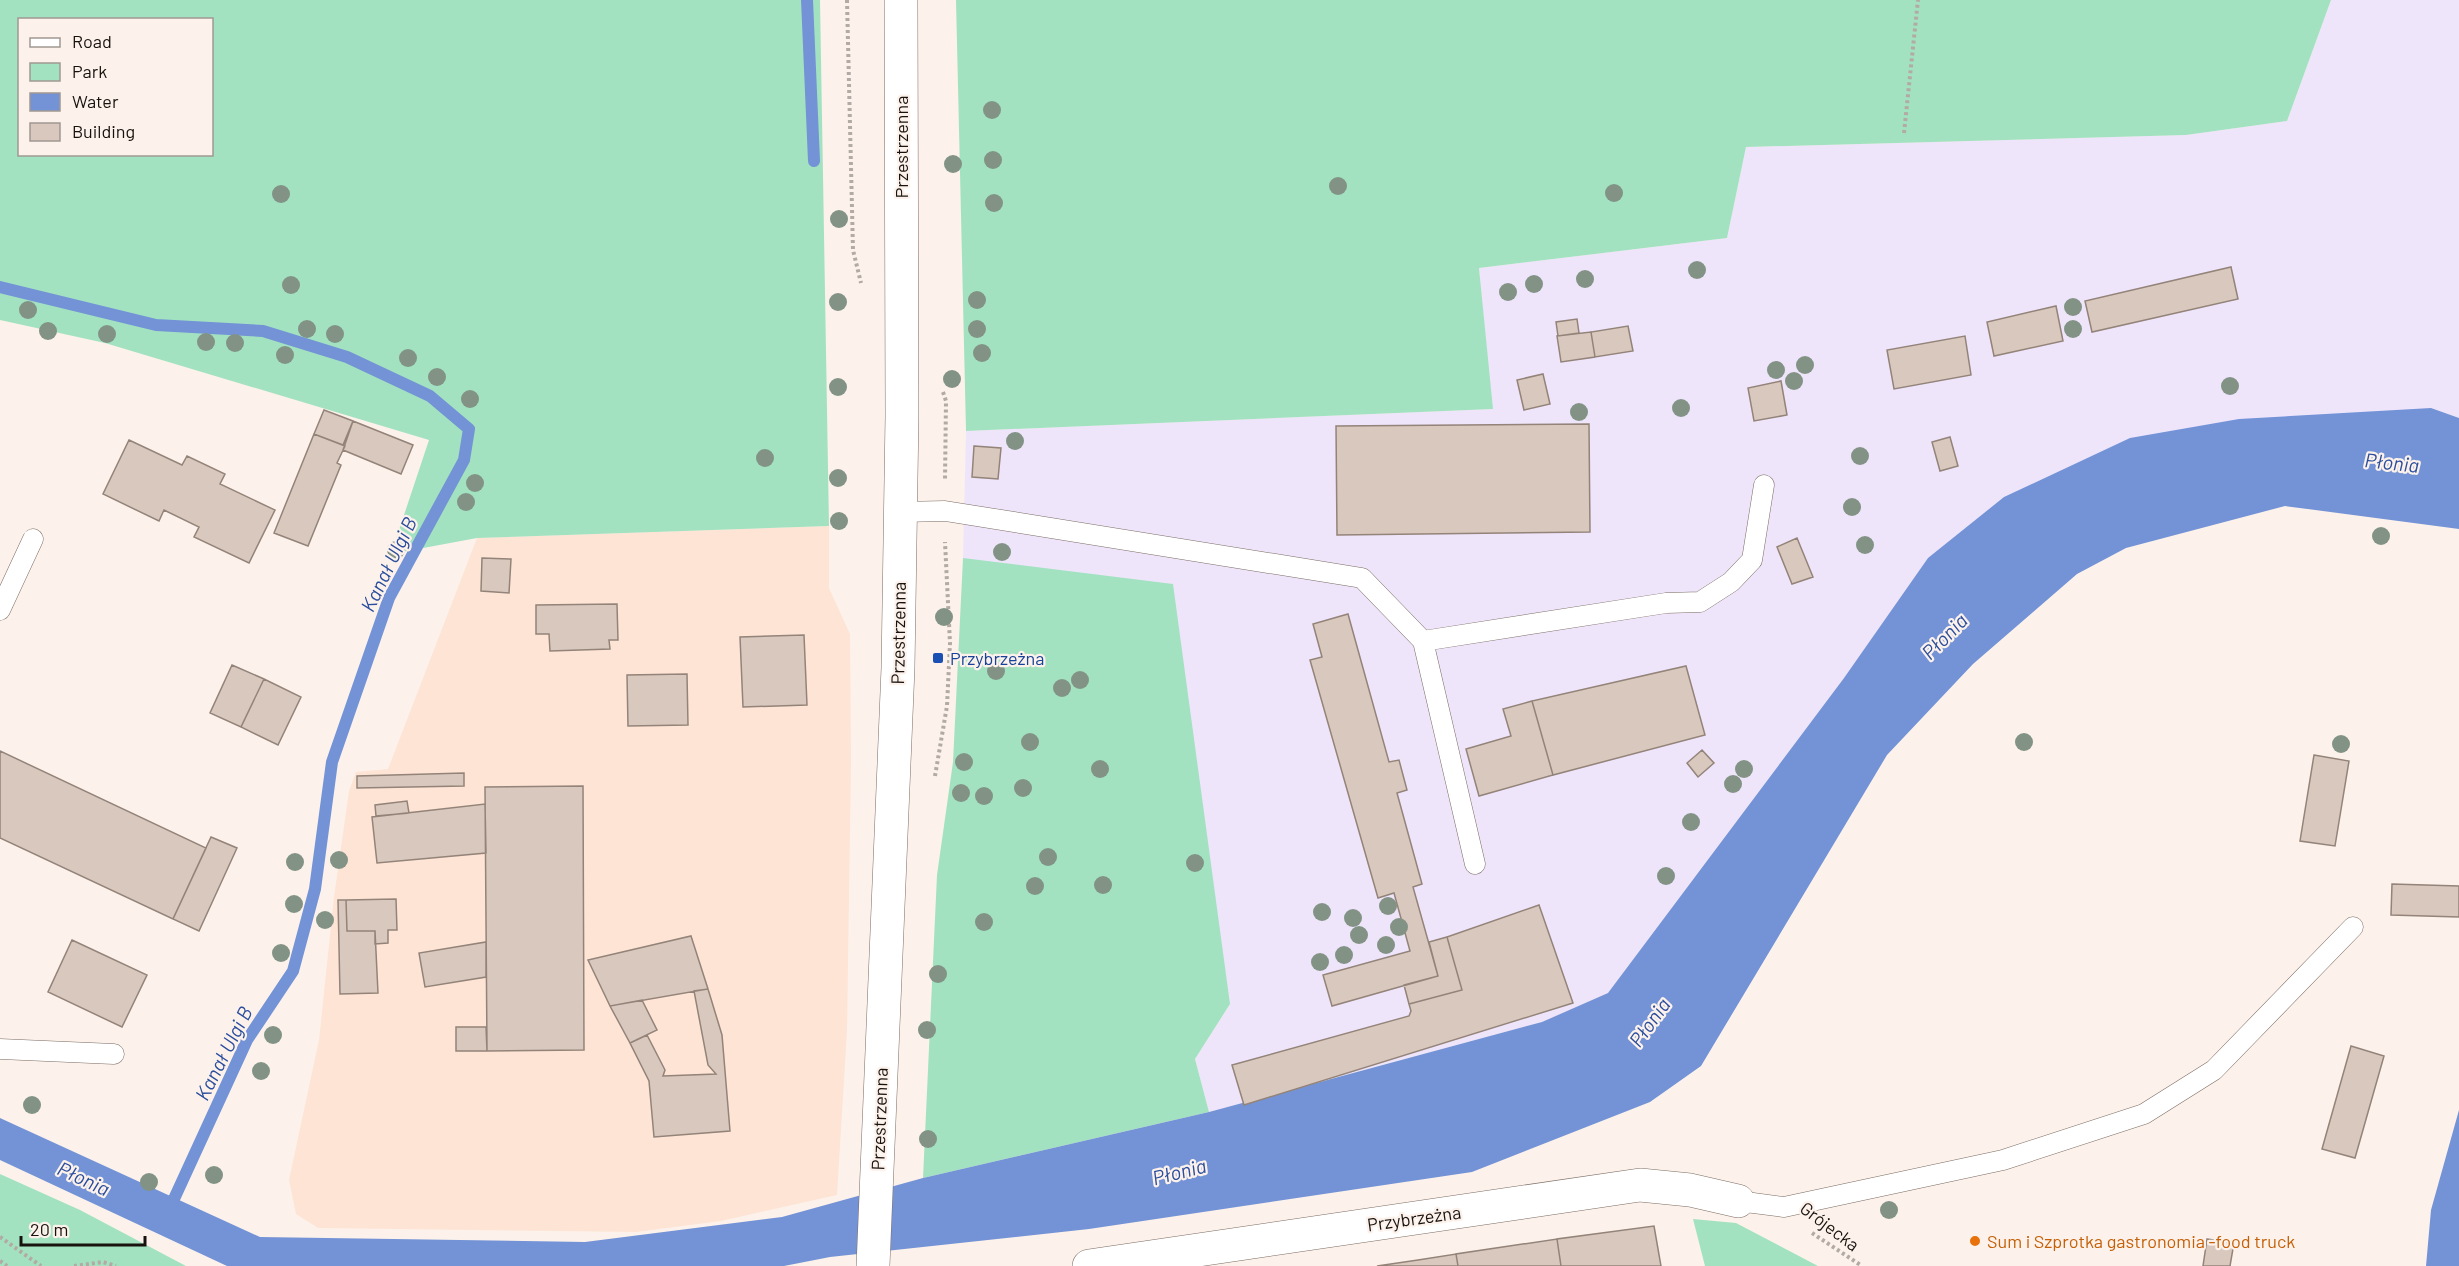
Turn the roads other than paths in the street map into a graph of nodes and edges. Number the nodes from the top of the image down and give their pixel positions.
1 (901, 0) edge
2 (1764, 485) dead end
3 (900, 512) junction
4 (33, 539) dead end
5 (0, 610) edge
6 (1423, 640) junction
7 (1475, 864) dead end
8 (2353, 927) dead end
9 (0, 1049) edge
10 (114, 1054) dead end
11 (1738, 1202) joint
12 (873, 1266) edge
13 (1089, 1266) edge

1 - 3 street, Przestrzenna
2 - 6 lane
3 - 6 lane
3 - 12 street, Przestrzenna
4 - 5 lane
6 - 7 lane
8 - 11 lane
9 - 10 lane
11 - 13 street, Przybrzeżna

